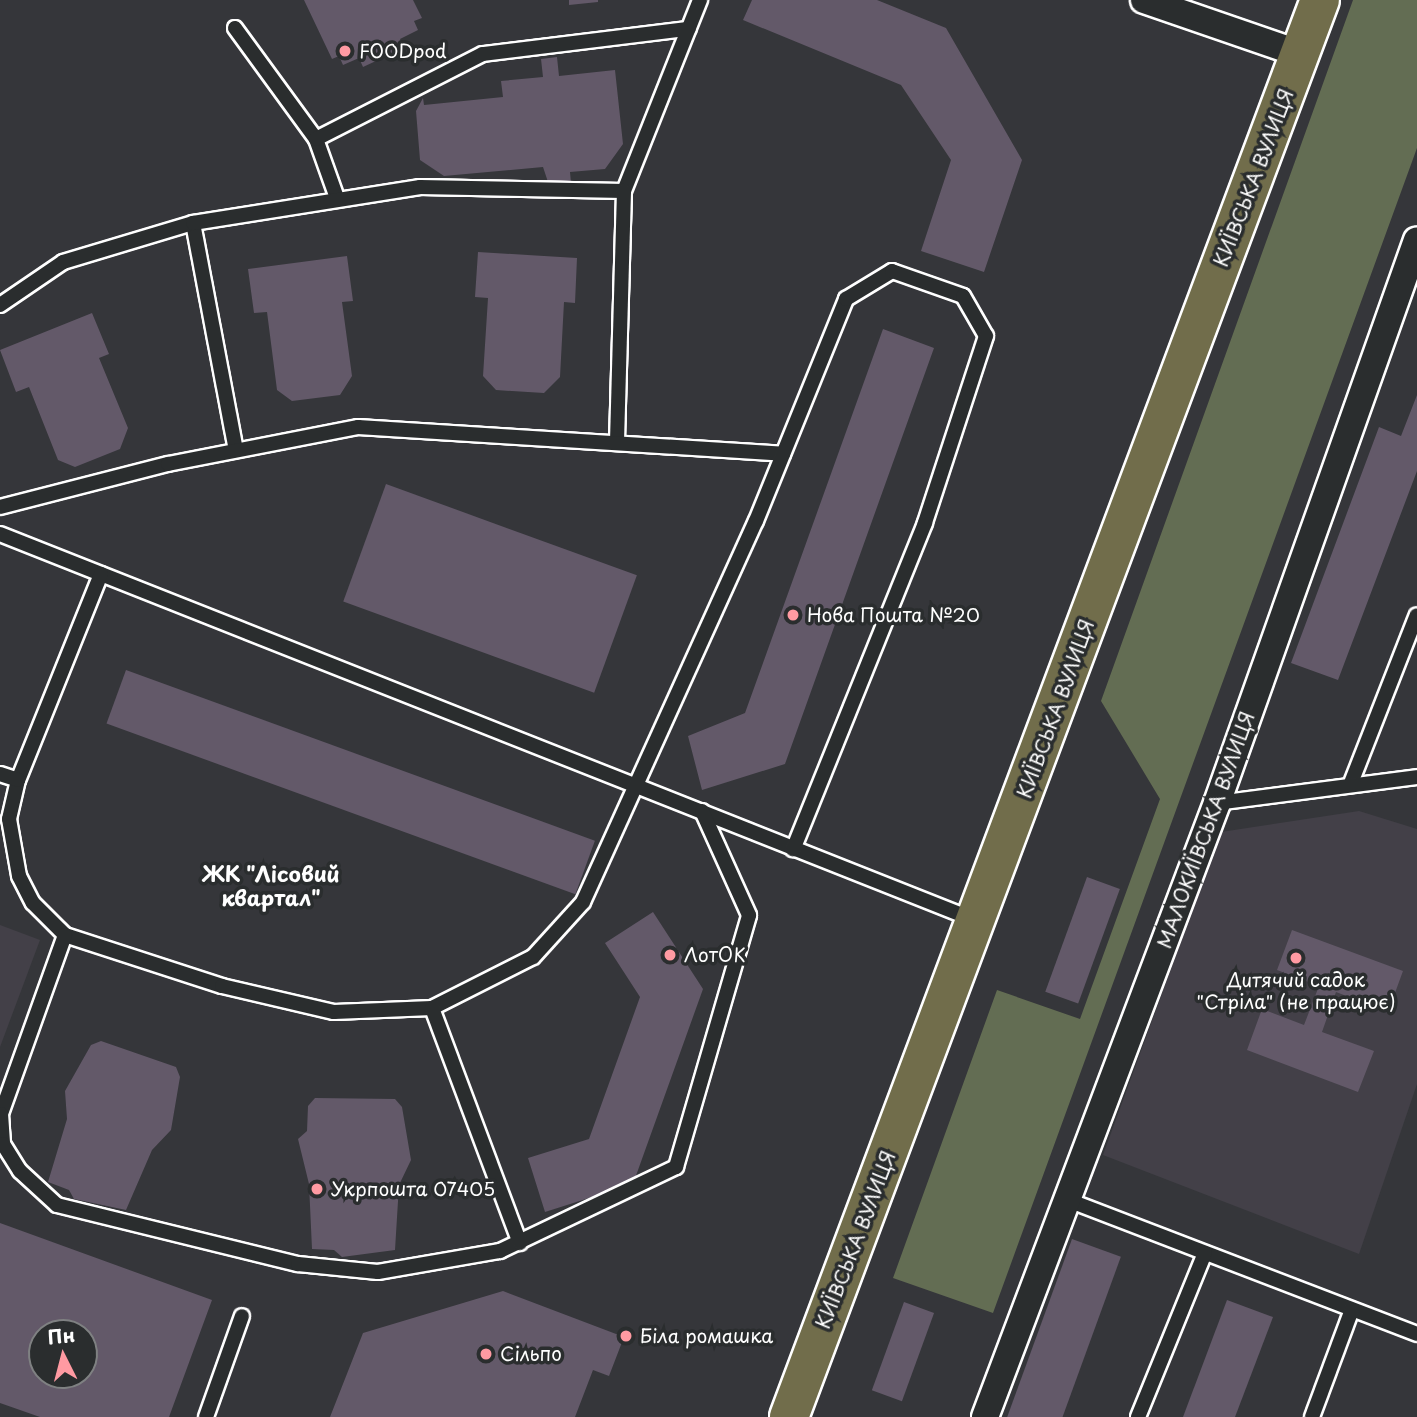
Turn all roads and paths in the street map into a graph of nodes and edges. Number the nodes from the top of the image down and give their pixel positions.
1 (700, 0) edge
2 (1144, 0) edge
3 (1320, 0) edge
4 (235, 28) dead end
5 (688, 29) junction
6 (1301, 54) junction
7 (316, 139) junction
8 (624, 191) junction
9 (337, 198) junction
10 (193, 223) junction
11 (1417, 240) edge
12 (0, 305) edge
13 (617, 443) junction
14 (236, 450) junction
15 (783, 454) junction
16 (0, 508) edge
17 (0, 534) edge
18 (101, 574) junction
19 (1417, 615) edge
20 (0, 774) edge
21 (1417, 777) edge
22 (18, 780) junction
23 (1351, 783) junction
24 (639, 788) junction
25 (1217, 803) junction
26 (702, 811) junction
27 (793, 849) junction
28 (976, 921) junction
29 (65, 935) junction
30 (432, 1008) junction
31 (1068, 1200) junction
32 (520, 1243) junction
33 (1205, 1253) junction
34 (1351, 1312) junction
35 (242, 1316) dead end
36 (1417, 1334) edge
37 (206, 1417) edge
38 (789, 1417) edge
39 (985, 1417) edge
40 (1138, 1417) edge
41 (1312, 1417) edge

1 - 5 lane
2 - 6 street
3 - 6 main road, КИЇВСЬКА ВУЛИЦЯ
4 - 7 lane
5 - 7 lane
5 - 8 lane
6 - 28 main road, КИЇВСЬКА ВУЛИЦЯ
7 - 9 lane
8 - 9 lane
8 - 13 lane
9 - 10 lane
10 - 12 lane
10 - 14 lane
11 - 25 street, МАЛОКИЇВСЬКА ВУЛИЦЯ
13 - 14 lane
13 - 15 lane
14 - 16 lane
15 - 24 lane
15 - 27 lane
17 - 18 lane
18 - 22 lane
18 - 24 lane
19 - 23 lane
20 - 22 lane
21 - 23 lane
22 - 29 lane
23 - 25 lane
24 - 26 lane
24 - 30 lane
25 - 31 street, МАЛОКИЇВСЬКА ВУЛИЦЯ
26 - 27 lane
26 - 32 lane
27 - 28 lane
28 - 38 main road, КИЇВСЬКА ВУЛИЦЯ
29 - 30 lane
29 - 32 lane
30 - 32 lane
31 - 33 lane
31 - 39 street, МАЛОКИЇВСЬКА ВУЛИЦЯ
33 - 34 lane
33 - 40 lane
34 - 36 lane
34 - 41 lane
35 - 37 lane

